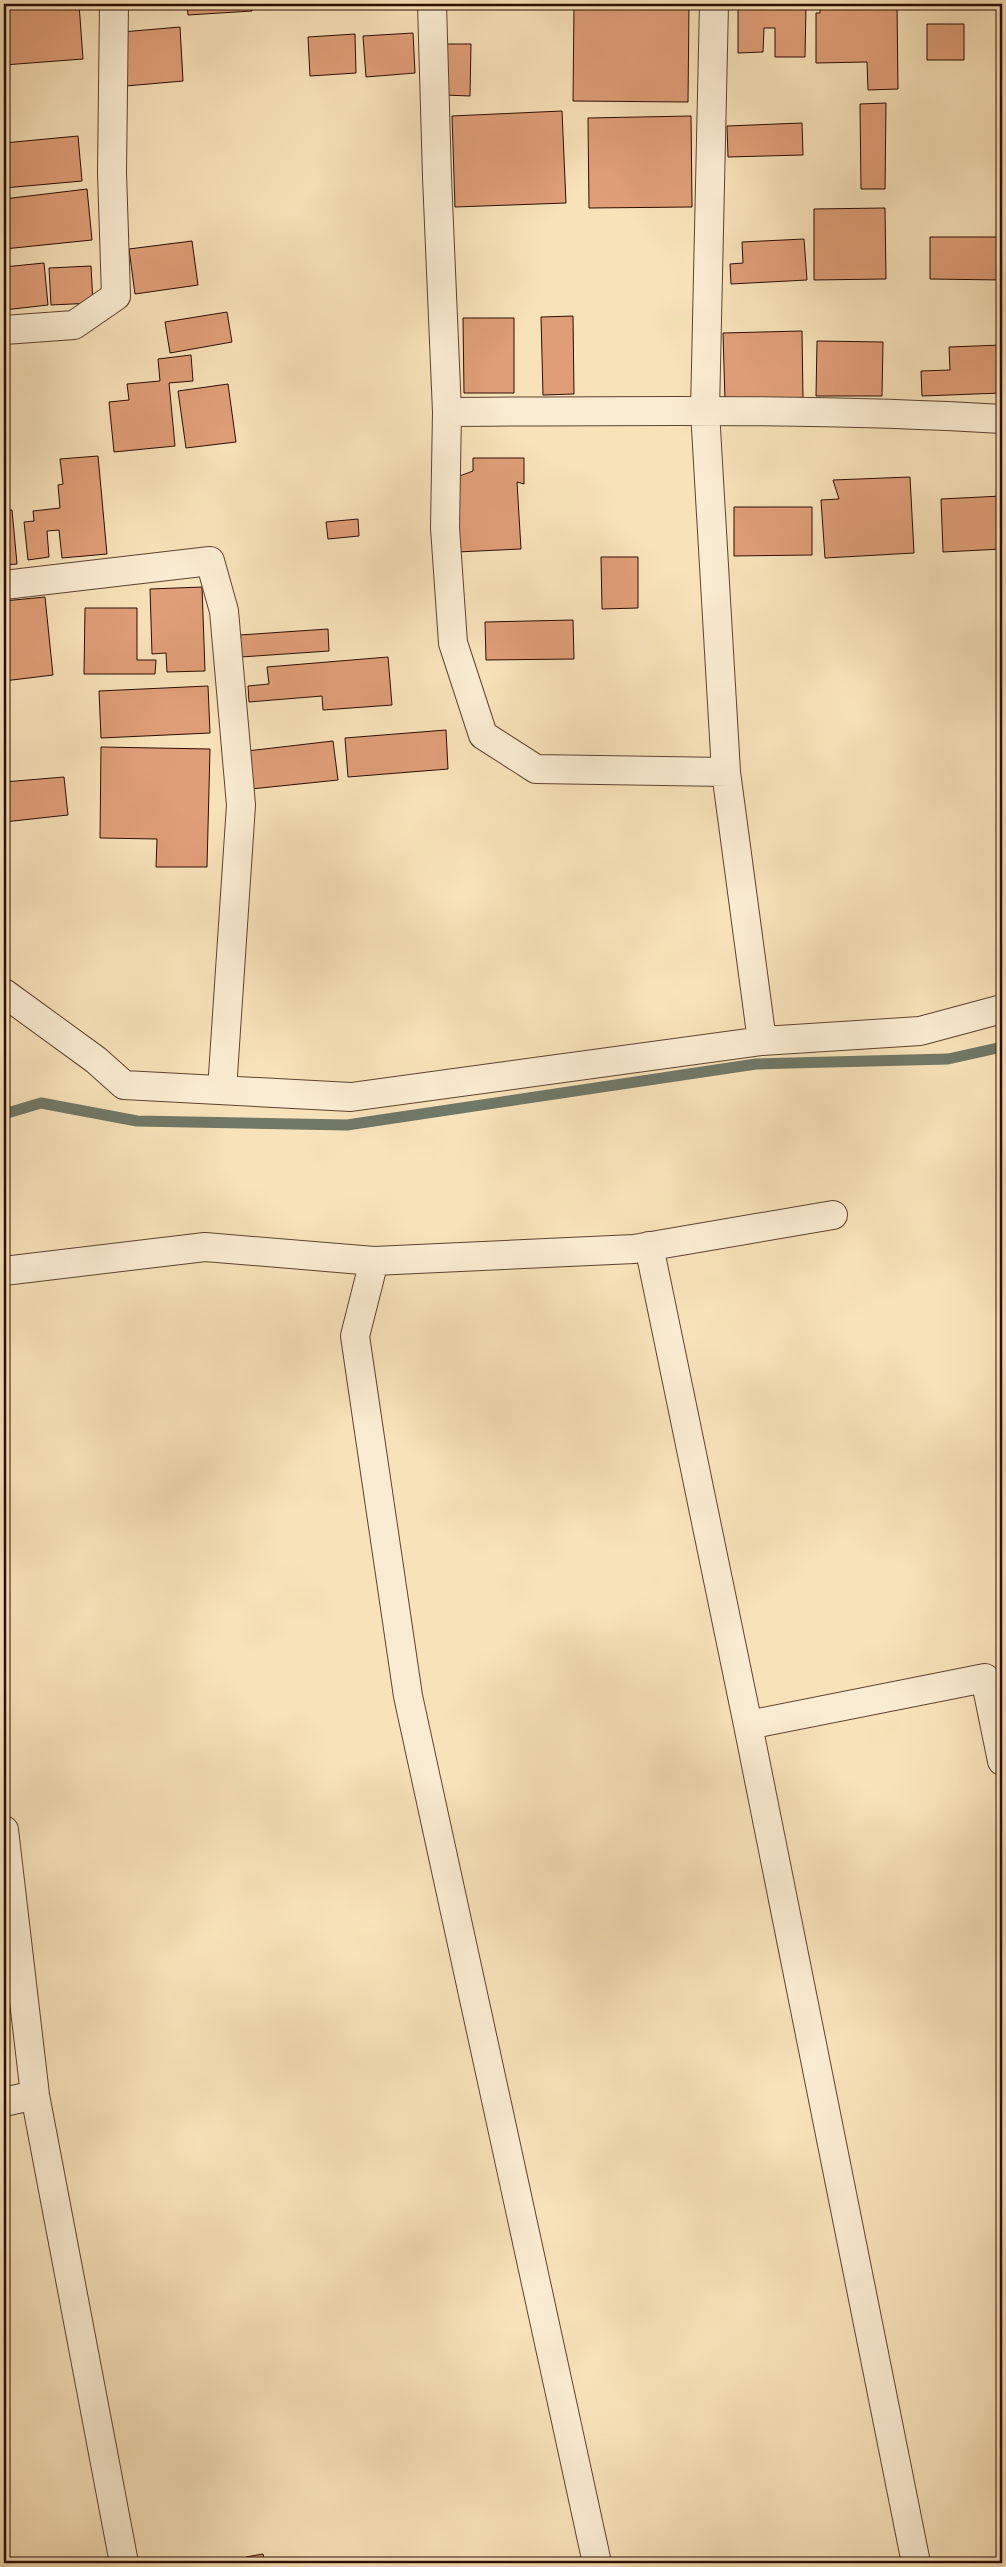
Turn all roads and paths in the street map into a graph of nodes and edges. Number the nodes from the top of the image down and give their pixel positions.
1 (114, 4) edge
2 (432, 4) edge
3 (714, 4) edge
4 (4, 330) edge
5 (705, 411) junction
6 (447, 412) junction
7 (1002, 419) edge
8 (4, 585) edge
9 (726, 772) junction
10 (4, 994) edge
11 (1002, 1008) edge
12 (762, 1041) junction
13 (222, 1090) junction
14 (833, 1215) dead end
15 (649, 1246) junction
16 (374, 1260) junction
17 (4, 1271) edge
18 (748, 1724) junction
19 (1002, 1761) edge
20 (4, 1830) edge
21 (35, 2095) junction
22 (4, 2102) edge
23 (124, 2563) edge
24 (597, 2563) edge
25 (916, 2563) edge

1 - 4 street
2 - 6 street
3 - 5 street
5 - 6 street
5 - 7 street
5 - 9 street
6 - 9 street
8 - 13 street
9 - 12 street
10 - 13 street
11 - 12 street
12 - 13 street
14 - 15 street
15 - 16 street
15 - 18 street
16 - 17 street
16 - 24 street
18 - 19 street
18 - 25 street
20 - 21 street
21 - 22 street
21 - 23 street

